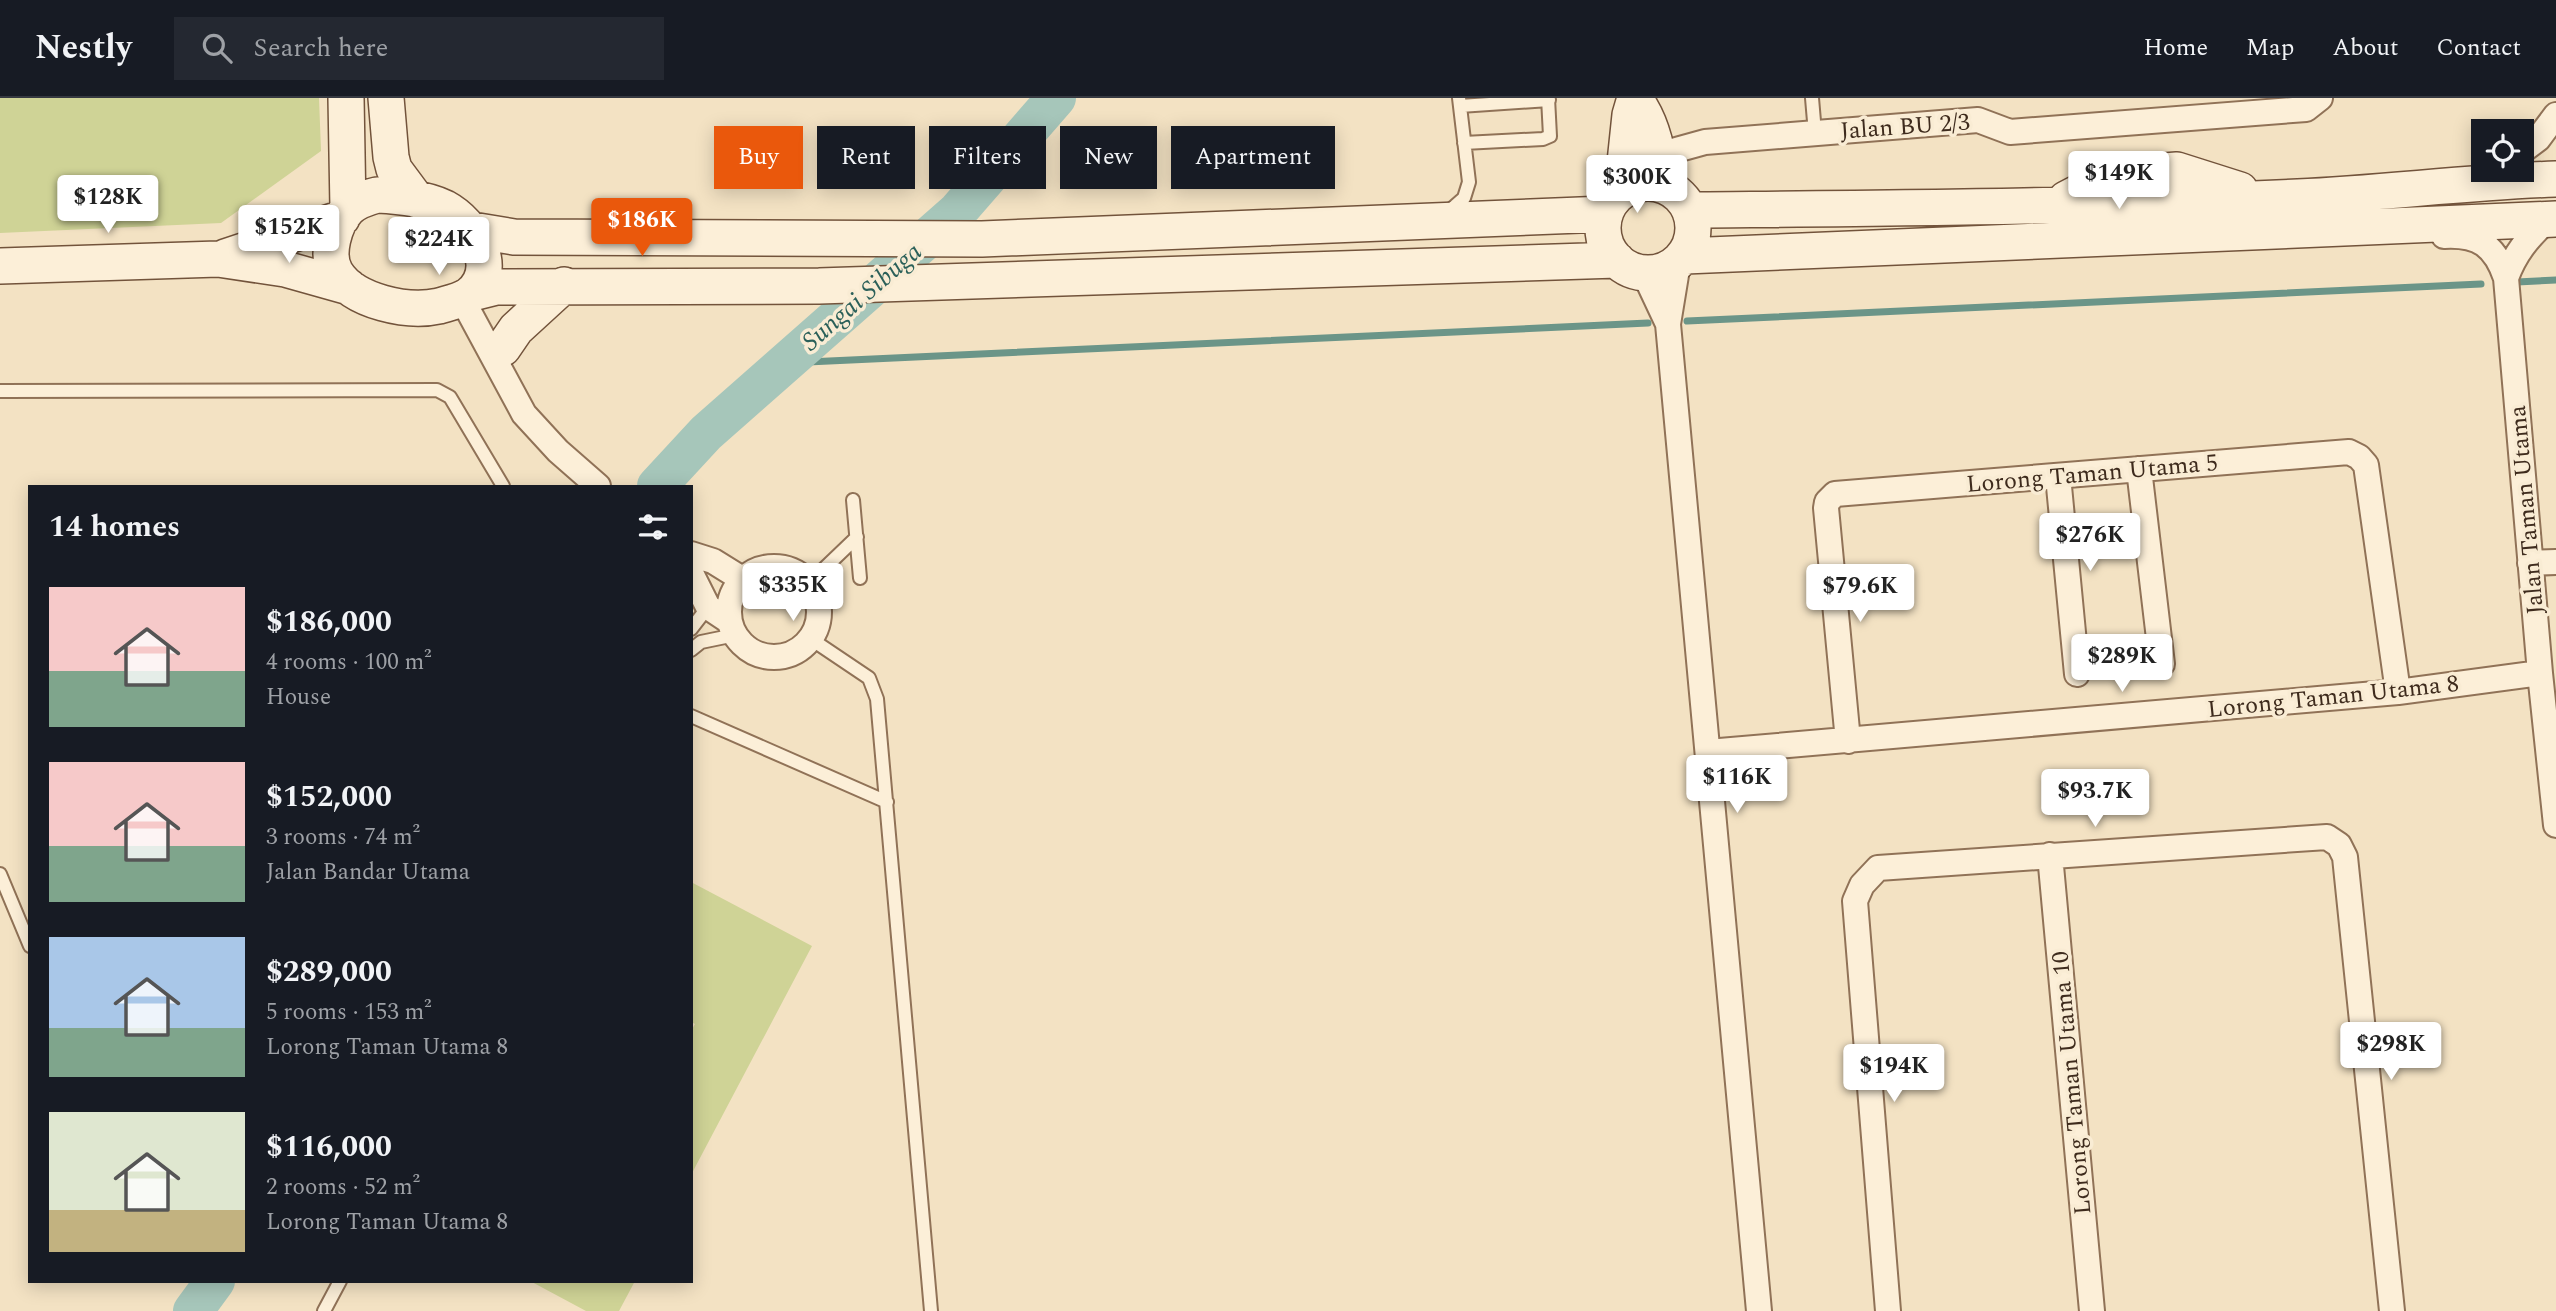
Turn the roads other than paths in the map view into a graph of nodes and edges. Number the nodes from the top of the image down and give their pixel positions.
1 (346, 98) edge
2 (386, 98) edge
3 (1812, 98) edge
4 (1548, 99) edge
5 (1635, 99) edge
6 (2319, 100) edge
7 (1459, 102) edge
8 (1977, 109) edge
9 (2157, 109) edge
10 (2556, 114) edge
11 (1815, 133) junction
12 (2534, 142) edge
13 (1464, 143) junction
14 (1660, 170) junction
15 (2468, 177) edge
16 (2556, 179) edge
17 (417, 200) junction
18 (1614, 203) junction
19 (1690, 210) junction
20 (345, 213) junction
21 (2551, 219) edge
22 (1434, 222) junction
23 (2374, 228) junction
24 (472, 230) junction
25 (1681, 259) junction
26 (218, 260) junction
27 (0, 266) edge
28 (1630, 267) junction
29 (2507, 278) junction
30 (564, 285) junction
31 (349, 287) junction
32 (467, 296) junction
33 (1668, 324) junction
34 (503, 348) junction
35 (0, 391) edge
36 (545, 435) junction
37 (2139, 469) junction
38 (2058, 476) junction
39 (502, 485) edge
40 (597, 485) edge
41 (853, 500) dead end
42 (857, 537) junction
43 (693, 555) edge
44 (2556, 562) edge
45 (2530, 563) junction
46 (693, 577) edge
47 (860, 578) dead end
48 (742, 579) junction
49 (809, 583) junction
50 (708, 607) junction
51 (693, 626) edge
52 (732, 628) junction
53 (810, 639) junction
54 (693, 648) edge
55 (2162, 664) dead end
56 (2540, 673) junction
57 (2077, 674) dead end
58 (2398, 692) junction
59 (693, 717) edge
60 (1848, 741) junction
61 (1708, 752) junction
62 (2553, 762) edge
63 (887, 802) junction
64 (2556, 825) edge
65 (2050, 855) junction
66 (0, 874) edge
67 (28, 941) edge
68 (339, 1283) edge
69 (324, 1311) edge
70 (931, 1311) edge
71 (1759, 1311) edge
72 (1888, 1311) edge
73 (2092, 1311) edge
74 (2392, 1311) edge

1 - 20 street
2 - 17 street
3 - 11 lane
4 - 7 lane
4 - 13 lane
5 - 14 street
5 - 18 street
6 - 9 street, Jalan BU 2/3
7 - 13 lane
8 - 9 street, Jalan BU 2/3
8 - 11 street, Jalan BU 2/3
10 - 12 street
11 - 14 street, Jalan BU 2/3
13 - 22 lane
14 - 18 street
14 - 19 street
15 - 16 street
15 - 19 street
17 - 20 street
17 - 24 street
18 - 22 street
18 - 28 street
19 - 25 street
20 - 26 street
20 - 31 street
21 - 23 street
21 - 29 street
22 - 24 street
23 - 25 street
23 - 29 street
24 - 32 street
25 - 28 street
25 - 33 street
26 - 27 street
26 - 31 street
28 - 30 street
28 - 33 street
29 - 45 street, Jalan Taman Utama
30 - 32 street
30 - 34 street
31 - 32 street
32 - 34 street
32 - 36 street
33 - 61 street
34 - 36 street
35 - 39 lane
36 - 40 street
37 - 38 street, Lorong Taman Utama 5
37 - 55 street
37 - 58 street, Lorong Taman Utama 5
38 - 57 street
38 - 60 street, Lorong Taman Utama 5
41 - 42 lane
42 - 47 lane
42 - 49 lane
43 - 48 street
44 - 45 street
45 - 56 street, Jalan Taman Utama
46 - 50 street
48 - 49 street
48 - 52 street
49 - 53 street
50 - 51 lane
50 - 52 street
52 - 53 street
52 - 54 lane
53 - 63 lane
56 - 58 street, Lorong Taman Utama 8
56 - 62 street, Jalan Taman Utama
58 - 60 street, Lorong Taman Utama 8
59 - 63 lane
60 - 61 street, Lorong Taman Utama 8
61 - 71 street
62 - 64 street, Jalan Taman Utama
63 - 70 lane
65 - 72 street
65 - 73 street, Lorong Taman Utama 10
65 - 74 street
66 - 67 lane
68 - 69 lane

